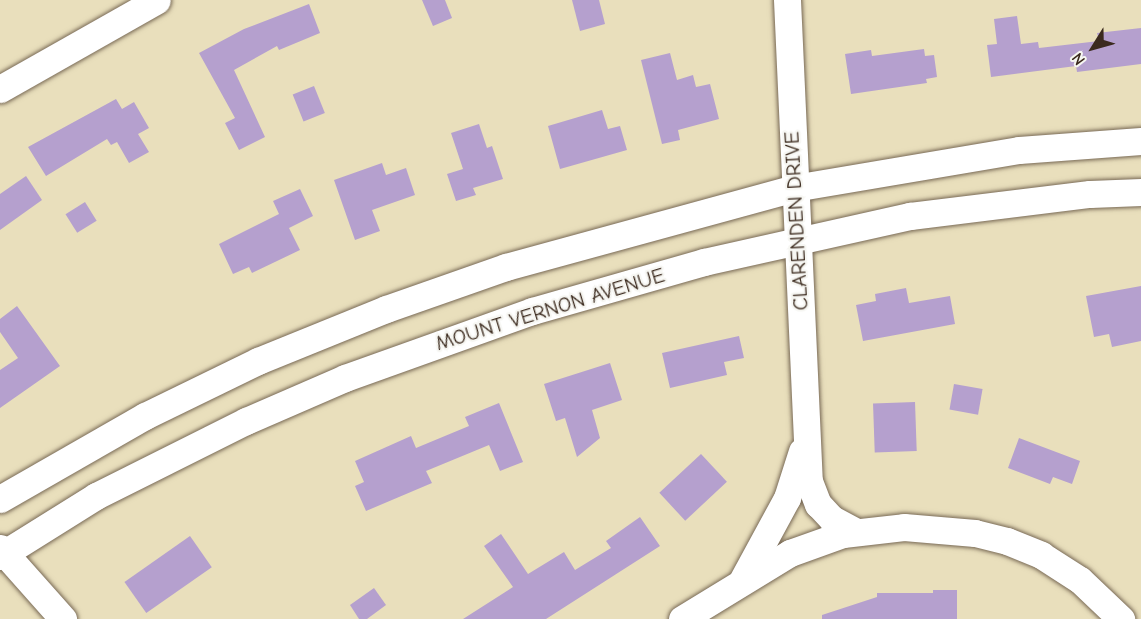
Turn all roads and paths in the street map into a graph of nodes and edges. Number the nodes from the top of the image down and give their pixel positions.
1 (157, 0) edge
2 (787, 0) edge
3 (0, 89) edge
4 (1141, 141) edge
5 (794, 188) junction
6 (1141, 192) edge
7 (797, 242) junction
8 (806, 441) junction
9 (0, 499) edge
10 (856, 532) junction
11 (1, 553) edge
12 (743, 580) junction
13 (63, 619) edge
14 (682, 619) edge
15 (1121, 619) edge

1 - 3 street
2 - 5 street, CLARENDEN DRIVE
4 - 5 street
5 - 7 street, CLARENDEN DRIVE
5 - 9 street
6 - 7 street, MOUNT VERNON AVENUE
7 - 8 street, CLARENDEN DRIVE
7 - 11 street, MOUNT VERNON AVENUE
8 - 10 street, CLARENDEN DRIVE
8 - 12 street, CLARENDEN DRIVE
10 - 12 street
10 - 15 street
11 - 13 street
12 - 14 street

